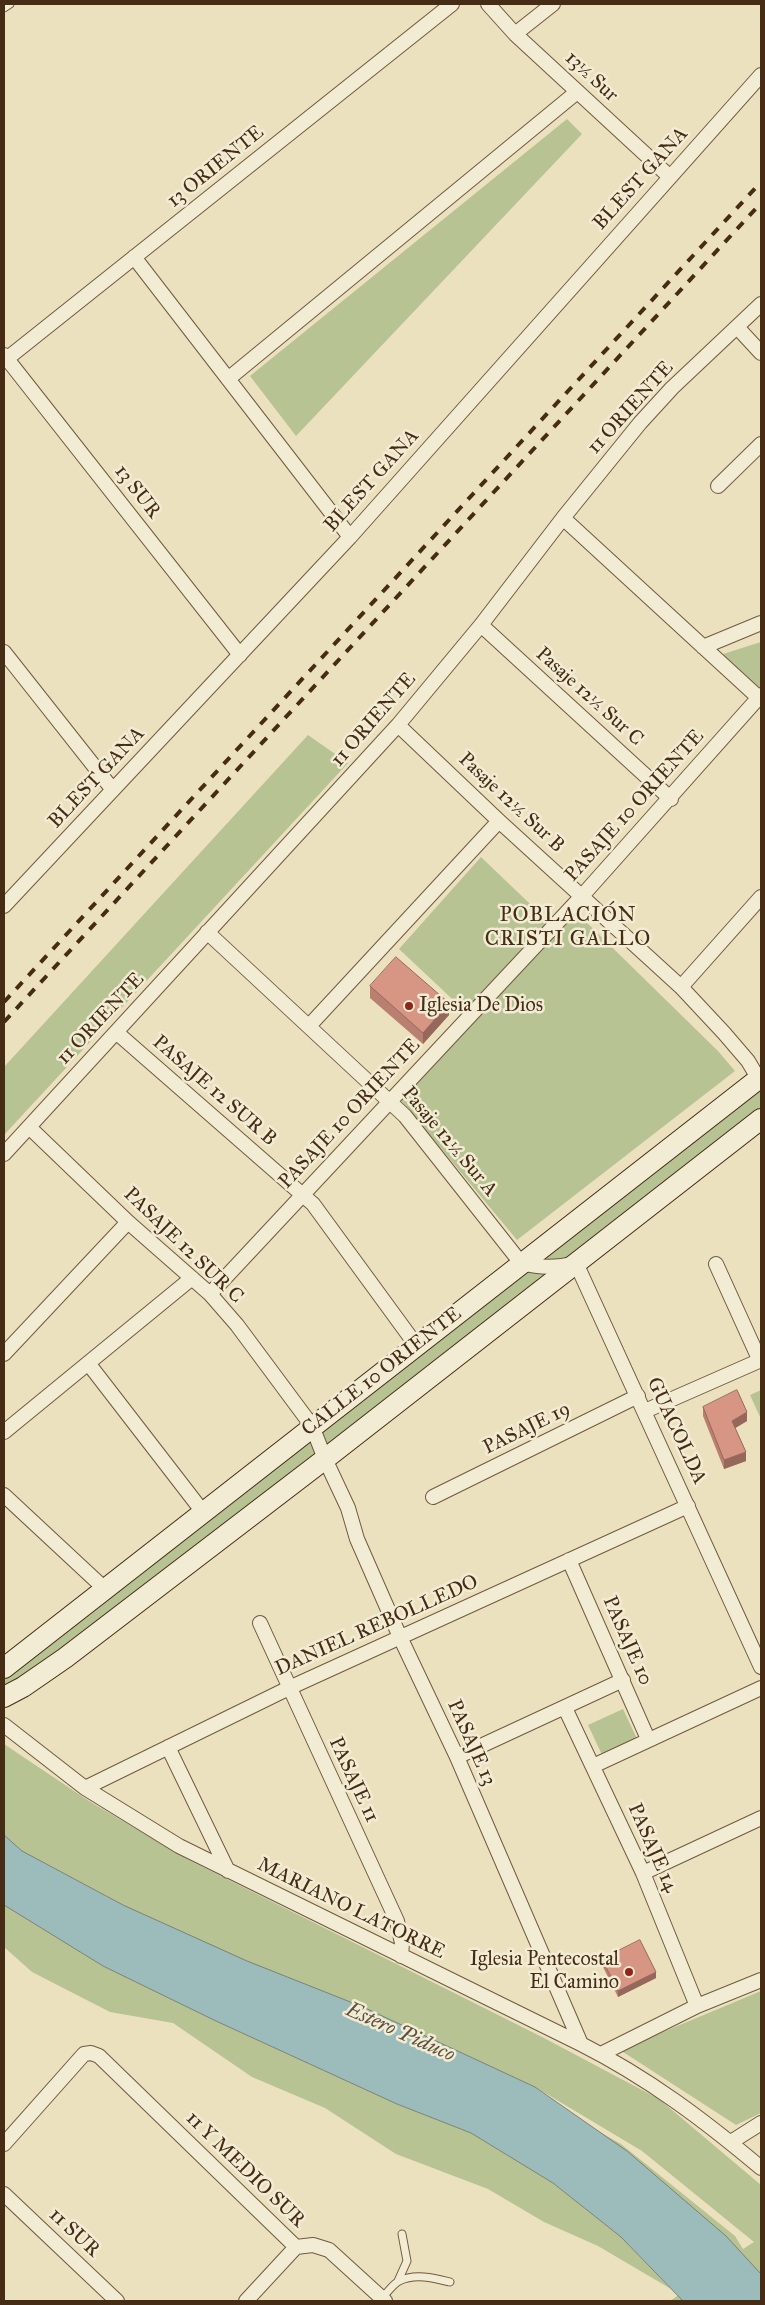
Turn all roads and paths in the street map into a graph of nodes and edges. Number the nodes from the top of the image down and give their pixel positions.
1 (10, 4) edge
2 (452, 4) edge
3 (488, 4) edge
4 (553, 4) edge
5 (4, 8) edge
6 (515, 34) junction
7 (761, 75) edge
8 (577, 92) junction
9 (670, 177) junction
10 (134, 257) junction
11 (761, 304) edge
12 (737, 327) junction
13 (761, 353) edge
14 (5, 358) edge
15 (228, 379) junction
16 (761, 444) edge
17 (718, 486) dead end
18 (563, 518) junction
19 (350, 536) junction
20 (761, 623) edge
21 (481, 625) junction
22 (703, 647) junction
23 (4, 652) edge
24 (240, 655) junction
25 (760, 696) edge
26 (398, 725) junction
27 (113, 790) junction
28 (671, 799) junction
29 (499, 822) junction
30 (582, 896) junction
31 (761, 898) edge
32 (4, 904) edge
33 (207, 932) junction
34 (681, 987) junction
35 (309, 1026) junction
36 (116, 1032) junction
37 (760, 1080) edge
38 (390, 1100) junction
39 (761, 1119) edge
40 (29, 1126) junction
41 (4, 1154) edge
42 (302, 1194) junction
43 (128, 1222) junction
44 (521, 1263) junction
45 (576, 1263) junction
46 (716, 1264) dead end
47 (192, 1278) junction
48 (210, 1294) junction
49 (416, 1345) junction
50 (4, 1354) edge
51 (761, 1361) edge
52 (88, 1363) junction
53 (638, 1396) junction
54 (645, 1411) junction
55 (312, 1426) junction
56 (4, 1432) edge
57 (325, 1459) junction
58 (4, 1495) edge
59 (434, 1497) dead end
60 (688, 1506) junction
61 (203, 1512) junction
62 (569, 1560) junction
63 (105, 1589) junction
64 (260, 1623) dead end
65 (400, 1637) junction
66 (761, 1667) edge
67 (4, 1668) edge
68 (623, 1680) junction
69 (289, 1688) junction
70 (761, 1688) edge
71 (4, 1697) edge
72 (565, 1708) junction
73 (4, 1725) edge
74 (648, 1739) junction
75 (168, 1746) junction
76 (457, 1757) junction
77 (593, 1766) junction
78 (85, 1788) junction
79 (761, 1818) edge
80 (228, 1871) junction
81 (643, 1873) junction
82 (401, 1956) junction
83 (761, 1980) edge
84 (697, 2006) junction
85 (581, 2044) junction
86 (601, 2054) junction
87 (761, 2123) edge
88 (731, 2142) junction
89 (4, 2144) edge
90 (761, 2168) edge
91 (4, 2194) edge
92 (402, 2234) dead end
93 (296, 2247) junction
94 (398, 2281) junction
95 (450, 2282) dead end
96 (384, 2300) edge
97 (117, 2301) edge
98 (246, 2301) edge

1 - 5 lane
2 - 10 street, 13 ORIENTE
3 - 6 street, 13½ Sur
4 - 6 street
6 - 8 street, 13½ Sur
7 - 9 street, BLEST GANA
8 - 9 street, 13½ Sur
8 - 15 street
9 - 19 street, BLEST GANA
10 - 14 street, 13 ORIENTE
10 - 15 street
11 - 12 street, 11 ORIENTE
12 - 13 street
12 - 18 street, 11 ORIENTE
14 - 24 street, 13 SUR
15 - 19 street
16 - 17 street
18 - 21 street, 11 ORIENTE
18 - 22 street
19 - 24 street, BLEST GANA
20 - 22 street
21 - 26 street, 11 ORIENTE
21 - 28 street, Pasaje 12½ Sur C
22 - 25 street
23 - 27 street
24 - 27 street, BLEST GANA
25 - 28 street, PASAJE 10 ORIENTE
26 - 29 street, Pasaje 12½ Sur B
26 - 33 street, 11 ORIENTE
27 - 32 street, BLEST GANA
28 - 30 street, PASAJE 10 ORIENTE
29 - 30 street, Pasaje 12½ Sur B
29 - 35 street
30 - 34 street, Pasaje 12½ Sur B
30 - 38 street, PASAJE 10 ORIENTE
31 - 34 street
33 - 35 street, Pasaje 12½ Sur A
33 - 36 street, 11 ORIENTE
34 - 37 street, Pasaje 12½ Sur B
35 - 38 street, Pasaje 12½ Sur A
36 - 40 street, 11 ORIENTE
36 - 42 street, PASAJE 12 SUR B
37 - 44 main road, CALLE 10 ORIENTE
38 - 42 street, PASAJE 10 ORIENTE
38 - 44 street, Pasaje 12½ Sur A
39 - 45 main road, CALLE 10 ORIENTE
40 - 41 street, 11 ORIENTE
40 - 43 street, PASAJE 12 SUR C
42 - 48 street, PASAJE 10 ORIENTE
42 - 49 street, PASAJE 12 SUR B
43 - 47 street, PASAJE 12 SUR C
43 - 50 street
44 - 45 street
44 - 49 main road, CALLE 10 ORIENTE
45 - 53 street, GUACOLDA
45 - 57 main road, CALLE 10 ORIENTE
46 - 51 street
47 - 48 street, PASAJE 12 SUR C
47 - 52 street
48 - 55 street, PASAJE 12 SUR C
49 - 55 main road, CALLE 10 ORIENTE
51 - 54 street
52 - 56 street
52 - 61 street
53 - 54 street, GUACOLDA
53 - 59 street, PASAJE 19
54 - 60 street, GUACOLDA
55 - 57 street, PASAJE 12 SUR C
55 - 61 main road, CALLE 10 ORIENTE
57 - 65 street, PASAJE 13
57 - 71 main road, CALLE 10 ORIENTE
58 - 63 street
60 - 62 street, DANIEL REBOLLEDO
60 - 66 street, GUACOLDA
61 - 63 main road, CALLE 10 ORIENTE
62 - 65 street, DANIEL REBOLLEDO
62 - 68 street, PASAJE 10
63 - 67 main road, CALLE 10 ORIENTE
64 - 69 street, PASAJE 11
65 - 69 street, DANIEL REBOLLEDO
65 - 76 street, PASAJE 13
68 - 72 street
68 - 74 street, PASAJE 10
69 - 75 street, DANIEL REBOLLEDO
69 - 82 street, PASAJE 11
70 - 74 street
72 - 76 street
72 - 77 street, PASAJE 14
73 - 78 street, MARIANO LATORRE
74 - 77 street
75 - 78 street, DANIEL REBOLLEDO
75 - 80 street
76 - 85 street, PASAJE 13
77 - 81 street, PASAJE 14
78 - 80 street, MARIANO LATORRE
79 - 81 street
80 - 82 street, MARIANO LATORRE
81 - 84 street, PASAJE 14
82 - 85 street, MARIANO LATORRE
83 - 84 street
84 - 86 street
85 - 86 street, MARIANO LATORRE
86 - 88 street, MARIANO LATORRE
87 - 88 street
88 - 90 street, MARIANO LATORRE
89 - 93 street, 11 Y MEDIO SUR
91 - 97 street, 11 SUR
92 - 94 lane
93 - 96 street, 11 Y MEDIO SUR
93 - 98 street
94 - 95 lane
94 - 96 lane

